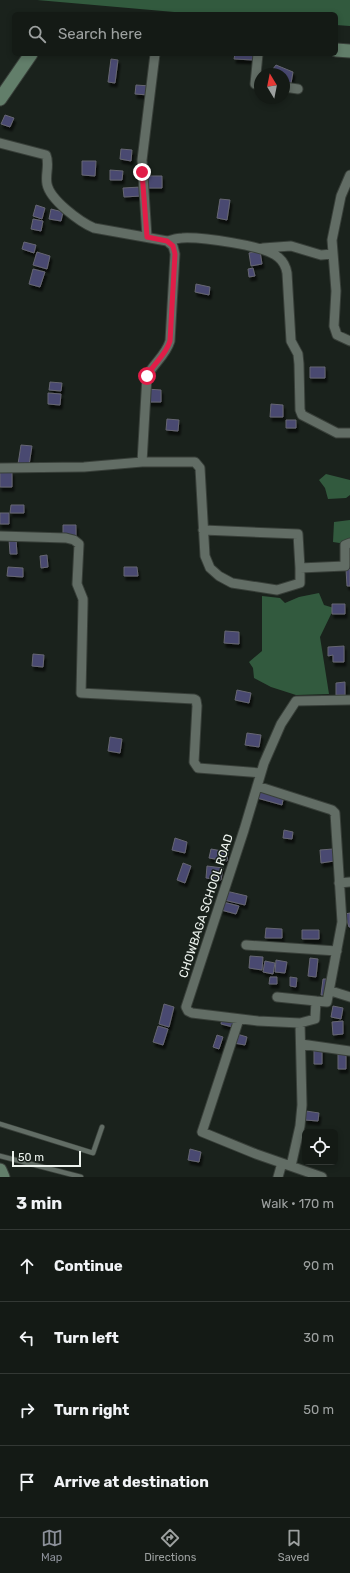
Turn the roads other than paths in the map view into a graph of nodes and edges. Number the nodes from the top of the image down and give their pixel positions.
1 (338, 50) edge
2 (350, 51) edge
3 (30, 56) edge
4 (155, 56) edge
5 (258, 56) edge
6 (257, 68) edge
7 (290, 88) edge
8 (298, 89) dead end
9 (0, 99) edge
10 (0, 143) edge
11 (350, 175) edge
12 (147, 237) junction
13 (167, 241) junction
14 (258, 248) junction
15 (332, 254) junction
16 (350, 341) edge
17 (350, 433) edge
18 (142, 462) junction
19 (0, 468) edge
20 (203, 530) junction
21 (0, 536) edge
22 (350, 543) edge
23 (300, 568) junction
24 (350, 700) edge
25 (261, 773) junction
26 (257, 786) junction
27 (350, 882) edge
28 (339, 883) junction
29 (246, 945) dead end
30 (337, 951) junction
31 (331, 991) junction
32 (277, 997) dead end
33 (350, 997) edge
34 (316, 1001) junction
35 (239, 1019) junction
36 (300, 1023) junction
37 (301, 1044) junction
38 (350, 1051) edge
39 (0, 1124) edge
40 (102, 1127) dead end
41 (0, 1156) edge
42 (287, 1164) junction
43 (0, 1170) edge
44 (3, 1177) edge
45 (81, 1177) edge
46 (278, 1177) edge
47 (322, 1177) edge

1 - 2 street
3 - 9 street
4 - 12 street
5 - 6 street
7 - 8 street
10 - 12 street
11 - 15 street
12 - 13 street
13 - 14 street
13 - 18 street
14 - 15 street
14 - 17 street
15 - 16 street
18 - 19 street
18 - 20 street
20 - 23 street
20 - 23 street
21 - 25 street
22 - 23 street
24 - 25 street, CHOWBAGA SCHOOL ROAD
25 - 26 street, CHOWBAGA SCHOOL ROAD
26 - 28 street
26 - 35 street, CHOWBAGA SCHOOL ROAD
27 - 28 street
28 - 30 street
29 - 30 street
30 - 31 street
31 - 33 street
31 - 34 street
32 - 34 street
34 - 36 street
35 - 36 street, CHOWBAGA SCHOOL ROAD
35 - 42 street
36 - 37 street
37 - 38 street
37 - 42 street
39 - 40 lane
41 - 45 lane
42 - 46 street
42 - 47 street
43 - 44 street

